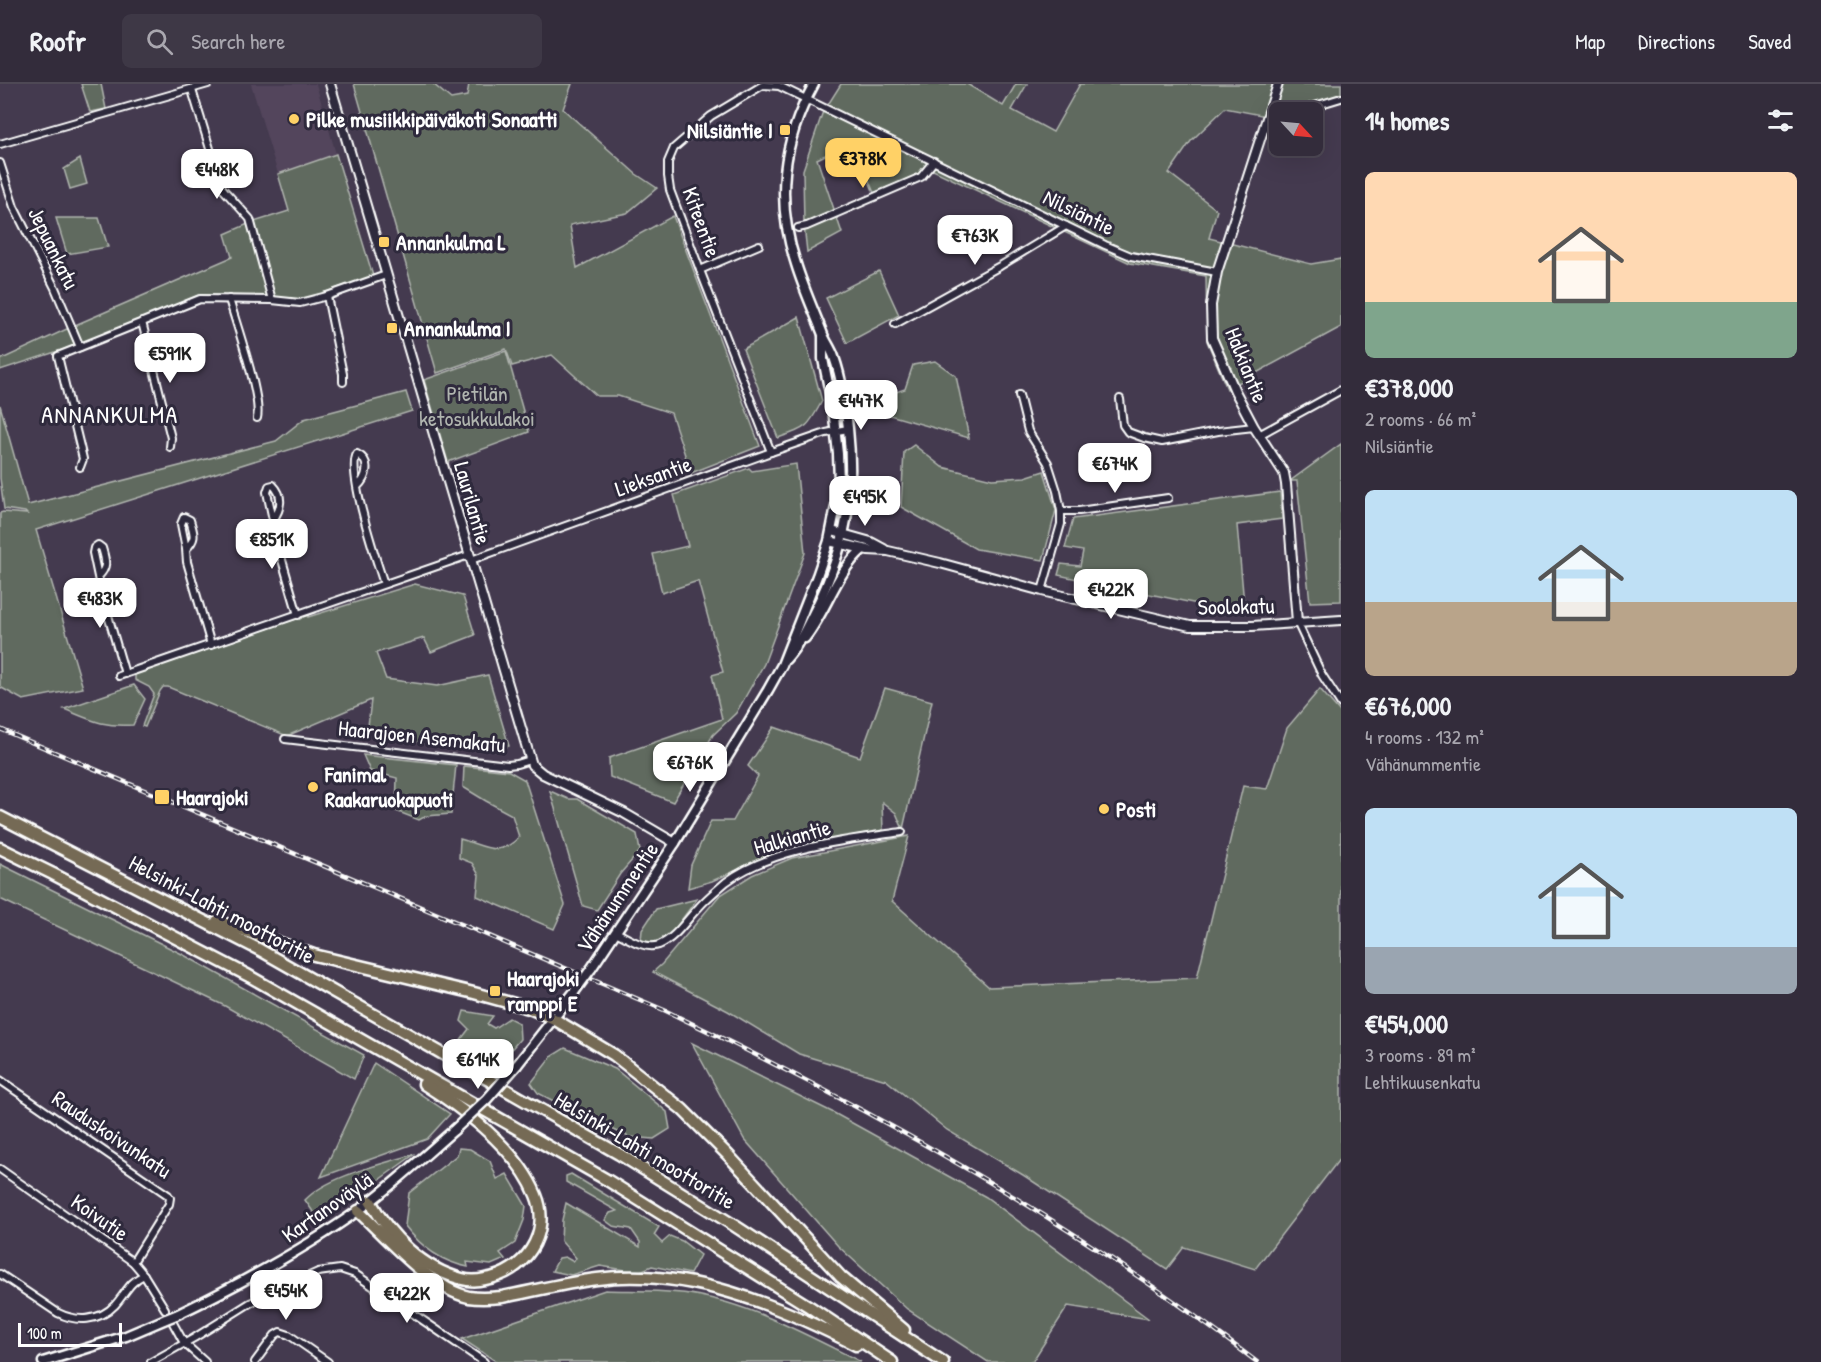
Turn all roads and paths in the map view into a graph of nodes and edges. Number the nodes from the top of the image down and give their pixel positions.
1 (208, 84) edge
2 (330, 84) edge
3 (814, 84) edge
4 (1278, 84) edge
5 (192, 90) junction
6 (1341, 98) edge
7 (806, 99) junction
8 (1323, 103) edge
9 (1267, 122) joint
10 (0, 144) edge
11 (934, 161) junction
12 (0, 163) edge
13 (1065, 226) junction
14 (798, 228) dead end
15 (759, 245) dead end
16 (700, 270) junction
17 (1217, 272) junction
18 (386, 275) junction
19 (327, 296) junction
20 (229, 299) junction
21 (272, 300) junction
22 (142, 322) junction
23 (895, 324) dead end
24 (824, 337) junction
25 (80, 347) junction
26 (343, 382) dead end
27 (1341, 390) edge
28 (1019, 395) dead end
29 (1120, 399) dead end
30 (257, 418) dead end
31 (1254, 427) junction
32 (848, 429) junction
33 (835, 431) junction
34 (1259, 435) junction
35 (170, 447) dead end
36 (771, 452) junction
37 (80, 467) dead end
38 (357, 487) dead end
39 (1168, 498) dead end
40 (1061, 511) junction
41 (273, 520) junction
42 (832, 531) junction
43 (844, 534) junction
44 (830, 541) junction
45 (842, 545) junction
46 (186, 549) dead end
47 (863, 549) junction
48 (888, 551) junction
49 (470, 557) junction
50 (98, 577) dead end
51 (384, 585) junction
52 (1042, 591) junction
53 (298, 615) junction
54 (1341, 620) edge
55 (1297, 622) junction
56 (211, 645) junction
57 (793, 652) junction
58 (782, 664) junction
59 (1341, 704) edge
60 (285, 739) dead end
61 (530, 760) junction
62 (0, 817) edge
63 (902, 832) dead end
64 (675, 843) junction
65 (0, 848) edge
66 (172, 905) junction
67 (616, 932) junction
68 (554, 1019) junction
69 (344, 1031) junction
70 (0, 1080) edge
71 (454, 1130) joint
72 (0, 1169) edge
73 (370, 1202) junction
74 (358, 1211) junction
75 (133, 1262) junction
76 (0, 1274) edge
77 (144, 1275) junction
78 (170, 1317) junction
79 (184, 1343) junction
80 (939, 1359) edge
81 (43, 1362) edge
82 (152, 1362) edge
83 (205, 1362) edge
84 (255, 1362) edge
85 (328, 1362) edge
86 (484, 1362) edge
87 (890, 1362) edge

1 - 5 street
2 - 18 street, Laurilantie
3 - 7 main road, Vähänummentie
4 - 9 street, Halkiantie
5 - 10 street
5 - 21 street
6 - 8 street
7 - 11 street, Nilsiäntie
7 - 16 street, Kiteentie
7 - 24 main road, Vähänummentie
9 - 17 street, Halkiantie
11 - 13 street, Nilsiäntie
11 - 14 street
12 - 25 street, Jepuankatu
13 - 17 street, Nilsiäntie
13 - 23 street
15 - 16 street
16 - 36 street, Kiteentie
17 - 31 street, Halkiantie
18 - 19 street
18 - 49 street, Laurilantie
19 - 21 street
19 - 26 street
20 - 21 street
20 - 22 street
20 - 30 street
22 - 25 street
22 - 35 street
24 - 32 main road, Vähänummentie
24 - 33 main road, Vähänummentie
25 - 37 street
27 - 34 street
28 - 40 street
29 - 31 street
31 - 34 street, Halkiantie
32 - 33 street, Lieksantie
32 - 43 main road, Vähänummentie
33 - 36 street, Lieksantie
33 - 42 main road, Vähänummentie
34 - 55 street, Halkiantie
36 - 49 street, Lieksantie
38 - 51 street
39 - 40 street
40 - 52 street
41 - 41 street
41 - 53 street
42 - 43 street, Soolokatu
42 - 44 main road, Vähänummentie
43 - 45 main road, Vähänummentie
43 - 48 street, Soolokatu
44 - 45 street, Soolokatu
44 - 58 main road, Vähänummentie
45 - 47 street, Soolokatu
45 - 57 main road, Vähänummentie
46 - 56 street
47 - 48 street, Soolokatu
47 - 57 main road
48 - 52 street, Soolokatu
49 - 51 street, Lieksantie
49 - 61 street, Laurilantie
50 - 56 street, Lieksantie
51 - 53 street, Lieksantie
52 - 55 street, Soolokatu
53 - 56 street, Lieksantie
54 - 55 street, Soolokatu
55 - 59 street
57 - 58 main road, Vähänummentie
58 - 64 main road, Vähänummentie
60 - 61 street, Haarajoen Asemakatu
61 - 64 street, Haarajoen Asemakatu
62 - 66 highway, Helsinki-Lahti moottoritie
63 - 67 street, Halkiantie
64 - 67 main road, Vähänummentie
65 - 69 highway, Helsinki-Lahti moottoritie
66 - 68 highway
66 - 80 highway, Helsinki-Lahti moottoritie
67 - 68 main road, Vähänummentie, bridge
68 - 71 main road, Vähänummentie, bridge
68 - 80 highway
69 - 73 highway
69 - 87 highway, Helsinki-Lahti moottoritie
70 - 75 street, Rauduskoivunkatu
71 - 73 main road, Kartanoväylä
72 - 75 street, Koivutie
73 - 74 main road, Kartanoväylä
74 - 78 main road, Kartanoväylä
74 - 87 highway
75 - 77 street, Koivutie
76 - 77 street
77 - 78 street, Koivutie
78 - 79 street, Koivutie
78 - 81 main road, Kartanoväylä
79 - 82 street
79 - 83 street, Koivutie
79 - 86 street
84 - 85 street

